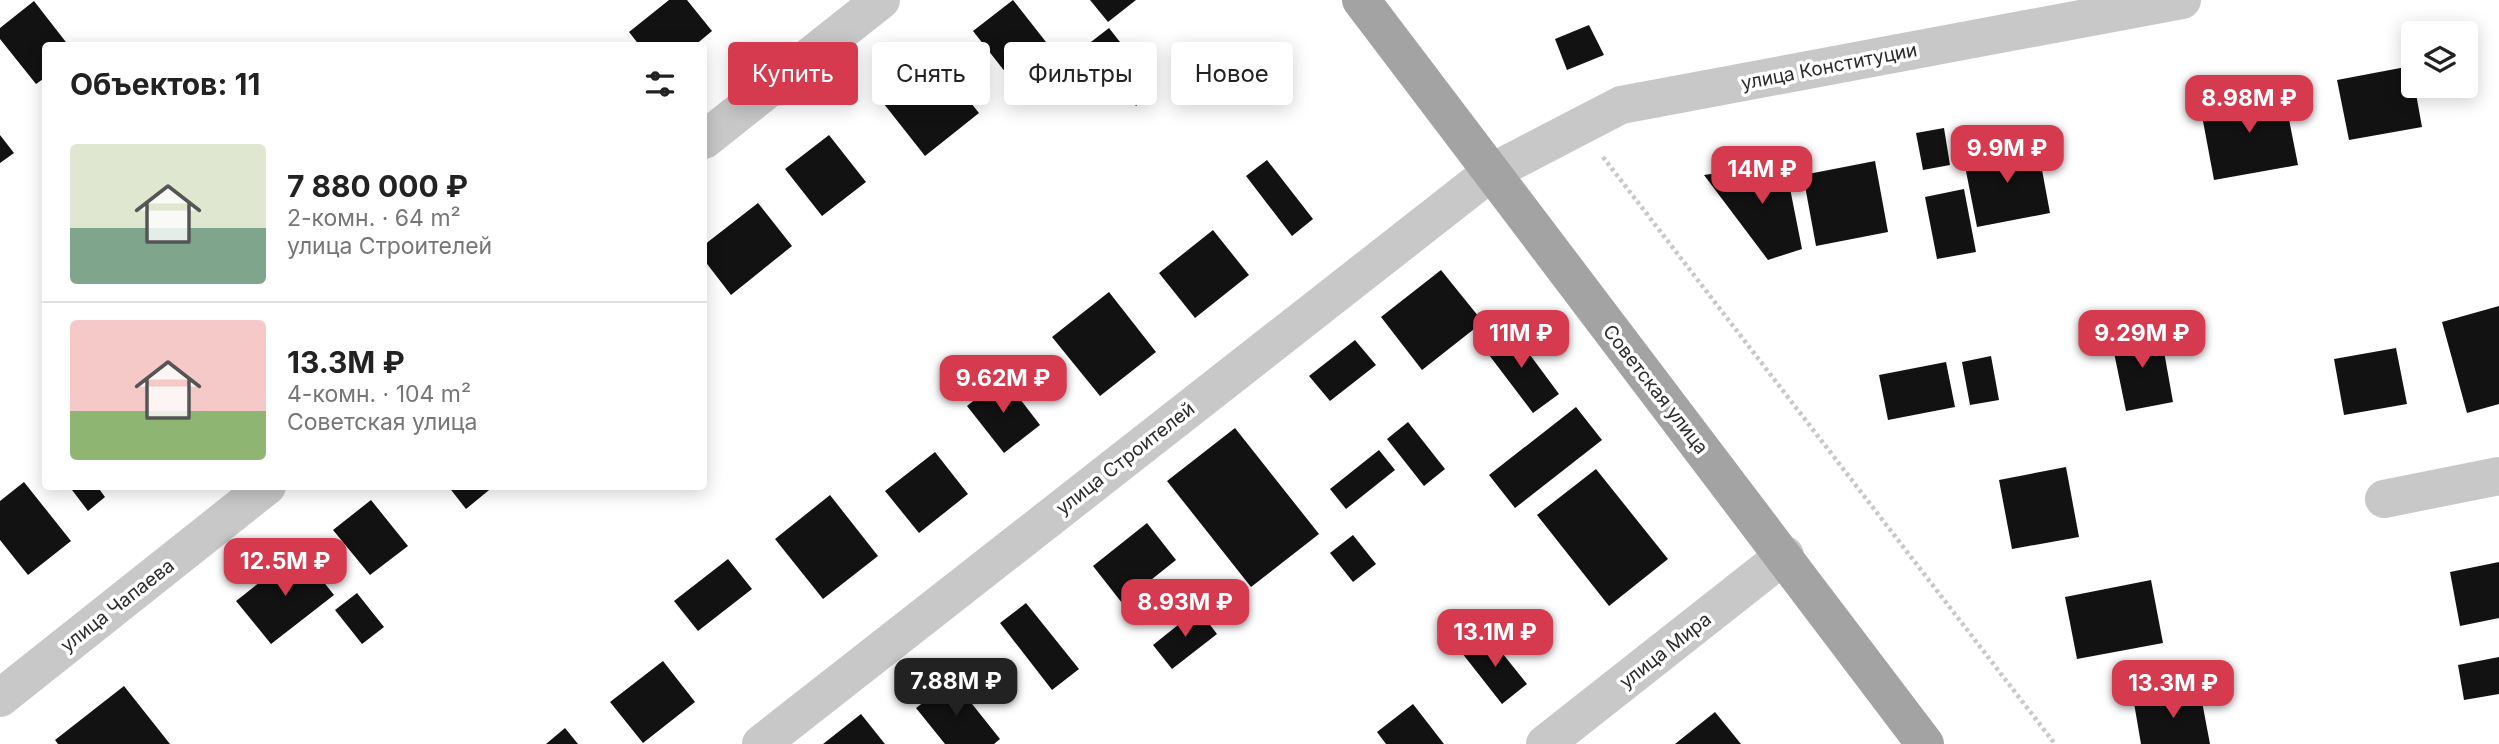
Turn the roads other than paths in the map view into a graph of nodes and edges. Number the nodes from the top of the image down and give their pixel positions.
1 (881, 0) edge
2 (1362, 0) edge
3 (2182, 0) edge
4 (707, 139) edge
5 (1490, 173) junction
6 (2499, 476) edge
7 (262, 490) edge
8 (2384, 499) dead end
9 (1785, 555) junction
10 (0, 698) edge
11 (761, 744) edge
12 (1545, 744) edge
13 (1926, 744) edge

1 - 4 street
2 - 5 main road, Советская улица
3 - 5 street, улица Конституции
5 - 9 main road, Советская улица
5 - 11 street, улица Строителей
6 - 8 street
7 - 10 street, улица Чапаева
9 - 12 street, улица Мира
9 - 13 main road, Советская улица

